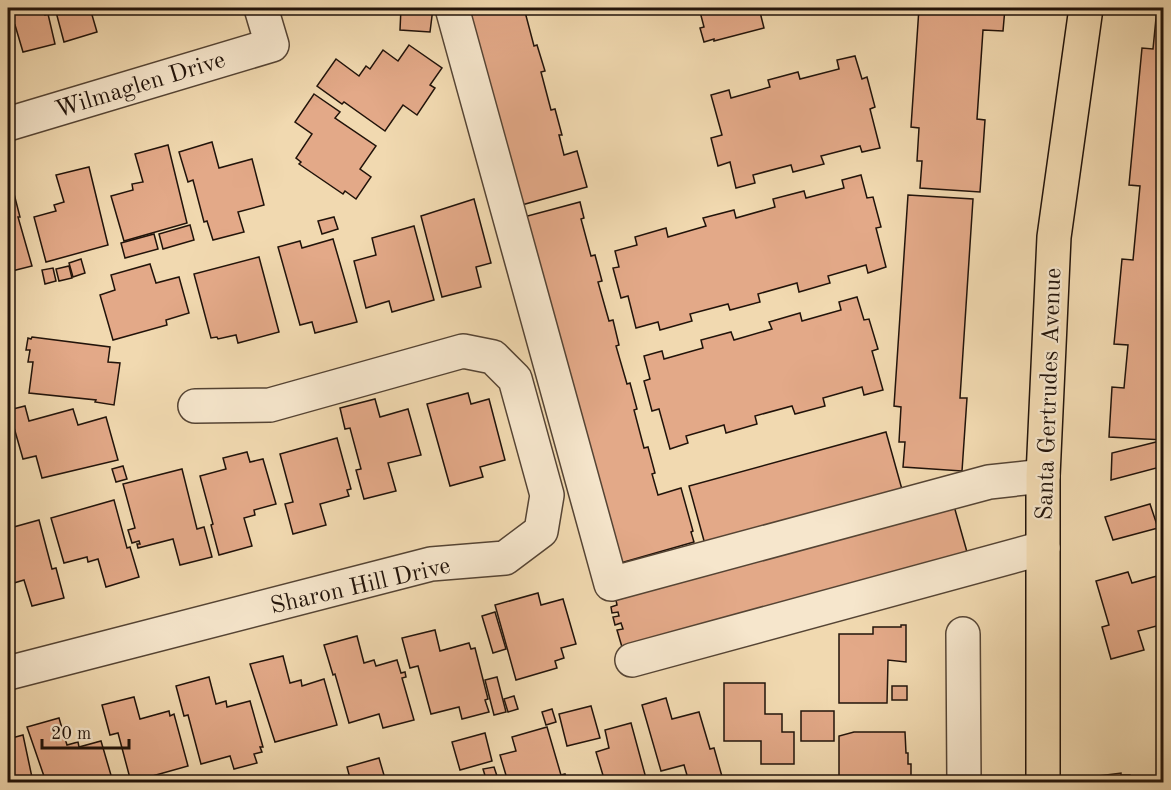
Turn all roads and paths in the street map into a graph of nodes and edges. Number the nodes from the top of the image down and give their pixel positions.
1 (261, 8) edge
2 (452, 8) edge
3 (1086, 8) edge
4 (8, 124) edge
5 (195, 406) dead end
6 (1043, 476) junction
7 (1043, 548) junction
8 (963, 634) dead end
9 (632, 660) dead end
10 (8, 673) edge
11 (964, 783) edge
12 (1043, 783) edge

1 - 4 street, Wilmaglen Drive
2 - 6 street
3 - 6 main road, Santa Gertrudes Avenue
5 - 10 street, Sharon Hill Drive
6 - 7 main road, Santa Gertrudes Avenue
7 - 9 street
7 - 12 main road, Santa Gertrudes Avenue
8 - 11 street

